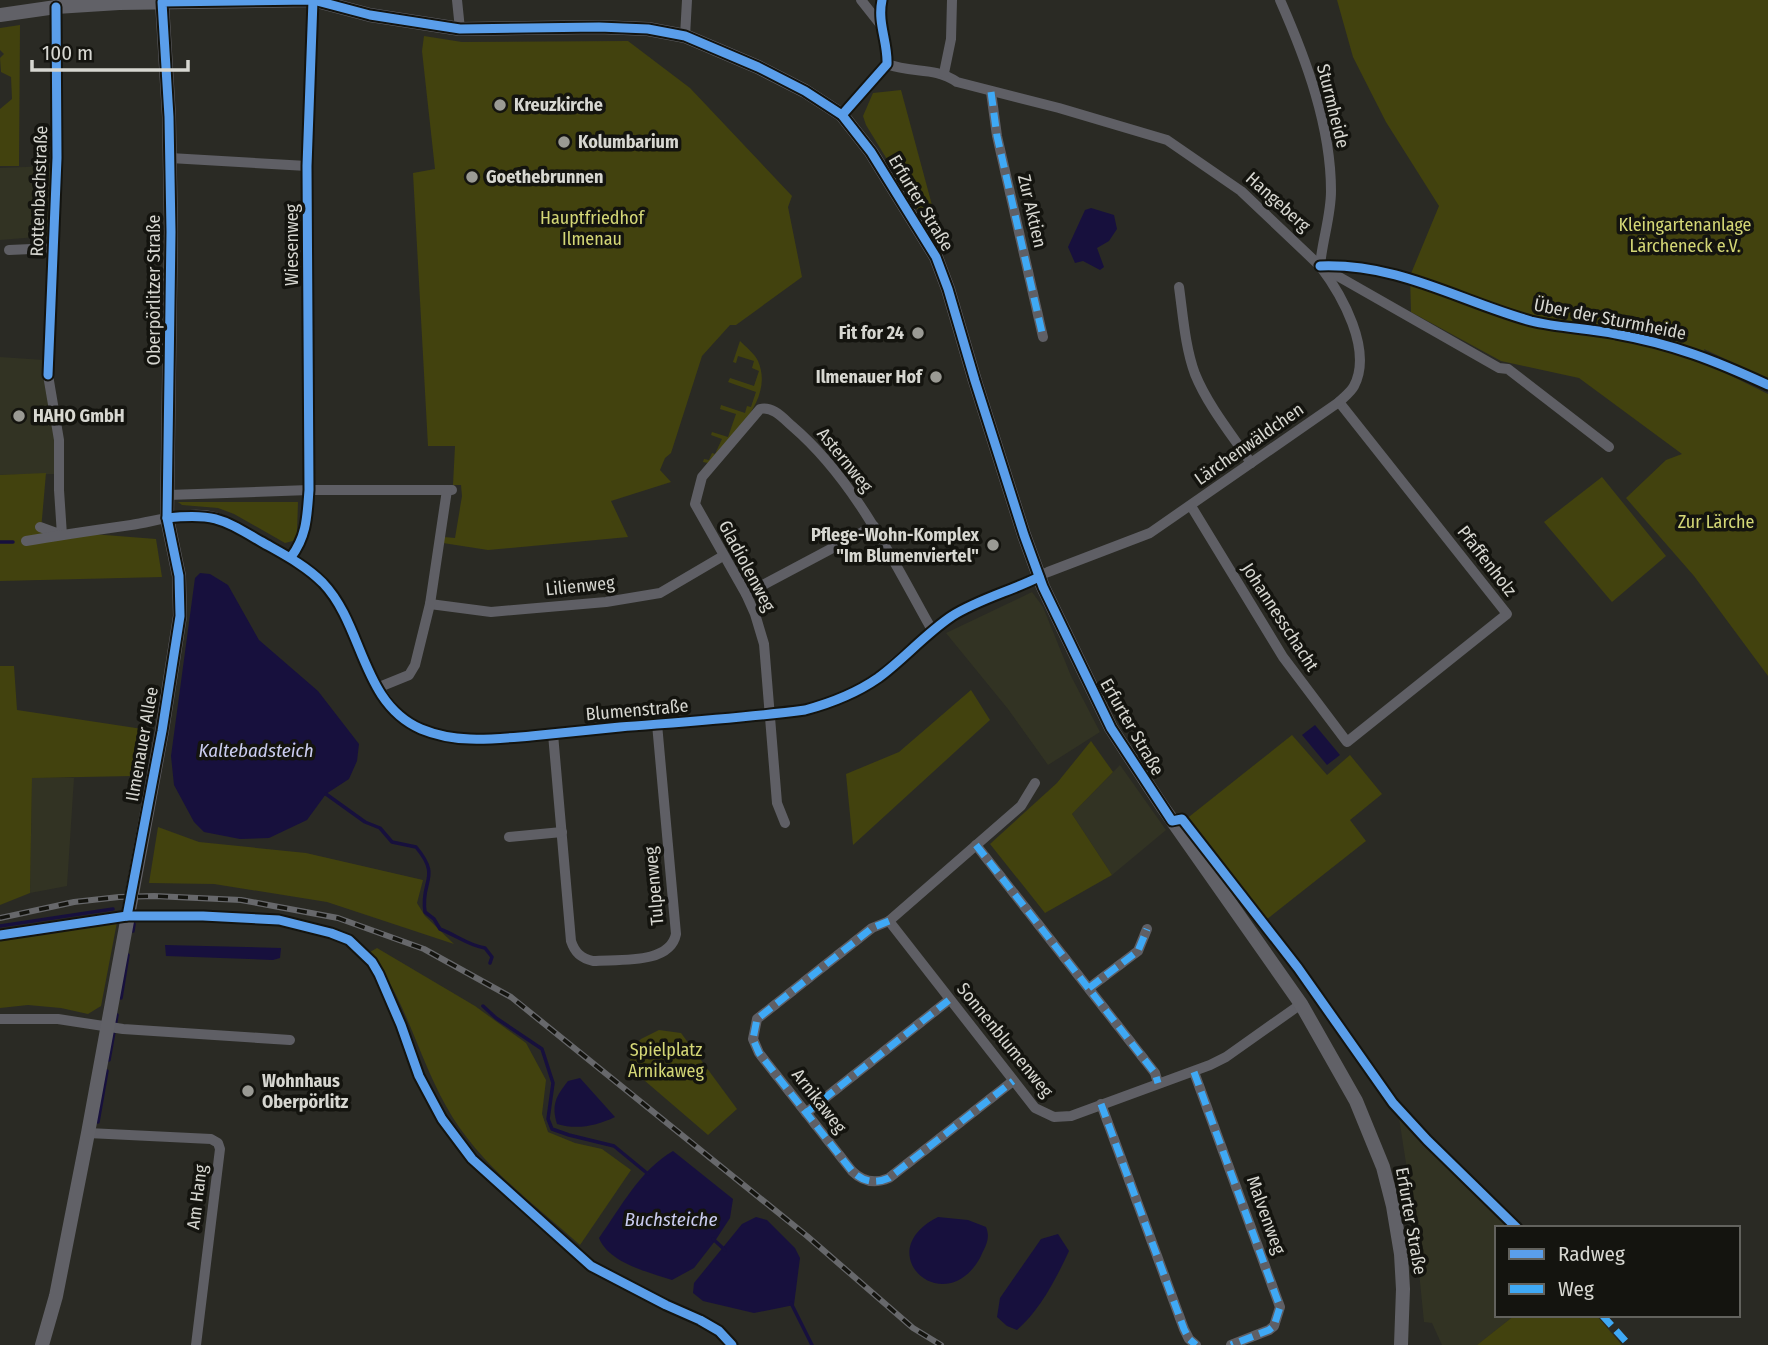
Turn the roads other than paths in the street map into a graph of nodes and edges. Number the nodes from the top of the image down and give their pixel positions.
1 (457, 0) edge
2 (687, 0) edge
3 (861, 0) edge
4 (882, 0) edge
5 (952, 0) edge
6 (1280, 0) edge
7 (320, 1) edge
8 (119, 2) edge
9 (162, 2) junction
10 (56, 7) junction
11 (0, 15) edge
12 (880, 24) junction
13 (460, 29) junction
14 (685, 36) junction
15 (887, 64) junction
16 (944, 73) junction
17 (991, 92) junction
18 (842, 115) junction
19 (170, 158) junction
20 (307, 166) junction
21 (54, 248) junction
22 (9, 250) dead end
23 (1320, 266) junction
24 (1179, 287) dead end
25 (1043, 337) dead end
26 (1768, 385) edge
27 (1339, 402) junction
28 (1609, 447) dead end
29 (1251, 463) junction
30 (702, 477) joint
31 (309, 490) junction
32 (168, 495) junction
33 (1191, 506) junction
34 (167, 518) junction
35 (874, 526) junction
36 (40, 527) dead end
37 (62, 535) junction
38 (26, 541) dead end
39 (723, 556) junction
40 (291, 557) junction
41 (179, 576) joint
42 (1040, 577) junction
43 (746, 594) junction
44 (430, 604) junction
45 (932, 630) junction
46 (377, 688) junction
47 (770, 715) junction
48 (657, 724) junction
49 (553, 734) junction
50 (1347, 742) joint
51 (1035, 783) dead end
52 (785, 823) dead end
53 (562, 832) junction
54 (509, 837) dead end
55 (976, 845) junction
56 (889, 921) junction
57 (1147, 929) dead end
58 (1089, 988) junction
59 (949, 1000) junction
60 (1301, 1004) junction
61 (0, 1018) edge
62 (107, 1027) junction
63 (290, 1040) dead end
64 (1194, 1072) junction
65 (1013, 1081) junction
66 (1158, 1083) junction
67 (1101, 1104) junction
68 (806, 1113) junction
69 (88, 1133) junction
70 (41, 1345) edge
71 (196, 1345) edge
72 (1196, 1345) edge
73 (1231, 1345) edge
74 (1401, 1345) edge

1 - 13 street
2 - 14 street
3 - 12 street
4 - 12 street
5 - 16 street
6 - 23 street, Sturmheide
7 - 9 main road, Erfurter Straße
7 - 13 main road, Erfurter Straße
7 - 20 street, Wiesenweg
8 - 9 main road, Erfurter Straße
8 - 10 main road, Erfurter Straße
9 - 19 main road, Oberpörlitzer Straße
10 - 11 main road, Erfurter Straße
10 - 21 street, Rottenbachstraße
12 - 15 street
13 - 14 main road, Erfurter Straße
14 - 18 main road, Erfurter Straße
15 - 16 street, Hangeberg
15 - 18 street
16 - 17 street, Hangeberg
17 - 23 street, Hangeberg
17 - 25 street, Zur Aktien
18 - 42 main road, Erfurter Straße
19 - 20 street
19 - 32 main road, Oberpörlitzer Straße
20 - 31 street, Wiesenweg
21 - 22 street
21 - 37 street, Rottenbachstraße
23 - 26 street, Über der Sturmheide
23 - 27 street, Lärchenwäldchen
23 - 28 street, Hangeberg
24 - 29 street
27 - 29 street, Lärchenwäldchen
27 - 50 street, Pfaffenholz
29 - 33 street, Lärchenwäldchen
30 - 35 street, Asternweg
30 - 39 street, Gladiolenweg
31 - 32 street
31 - 40 street
31 - 44 street
32 - 34 main road, Oberpörlitzer Straße
33 - 42 street, Lärchenwäldchen
33 - 50 street, Johannesschacht
34 - 37 street
34 - 40 street, Blumenstraße
34 - 41 main road, Oberpörlitzer Straße
35 - 43 street
35 - 45 street, Asternweg
36 - 37 street
37 - 38 street
39 - 43 street, Gladiolenweg
39 - 44 street, Lilienweg
40 - 46 street, Blumenstraße
41 - 62 main road, Ilmenauer Allee
42 - 45 street, Blumenstraße
42 - 60 main road, Erfurter Straße
43 - 47 street, Gladiolenweg
44 - 46 street
45 - 47 street, Blumenstraße
46 - 49 street, Blumenstraße
47 - 48 street, Blumenstraße
47 - 52 street, Gladiolenweg
48 - 49 street, Blumenstraße
48 - 53 street, Tulpenweg
49 - 53 street, Tulpenweg
51 - 55 street
53 - 54 street
55 - 56 street
55 - 58 street
56 - 59 street, Sonnenblumenweg
56 - 68 street, Arnikaweg
57 - 58 street
58 - 66 street
59 - 65 street, Sonnenblumenweg
59 - 68 street
60 - 64 street, Sonnenblumenweg
60 - 74 main road, Erfurter Straße
61 - 62 street
62 - 63 street
62 - 69 main road, Ilmenauer Allee
64 - 66 street, Sonnenblumenweg
64 - 73 street, Malvenweg
65 - 67 street, Sonnenblumenweg
65 - 68 street, Arnikaweg
66 - 67 street, Sonnenblumenweg
67 - 72 street
69 - 70 main road, Ilmenauer Allee
69 - 71 street, Am Hang

